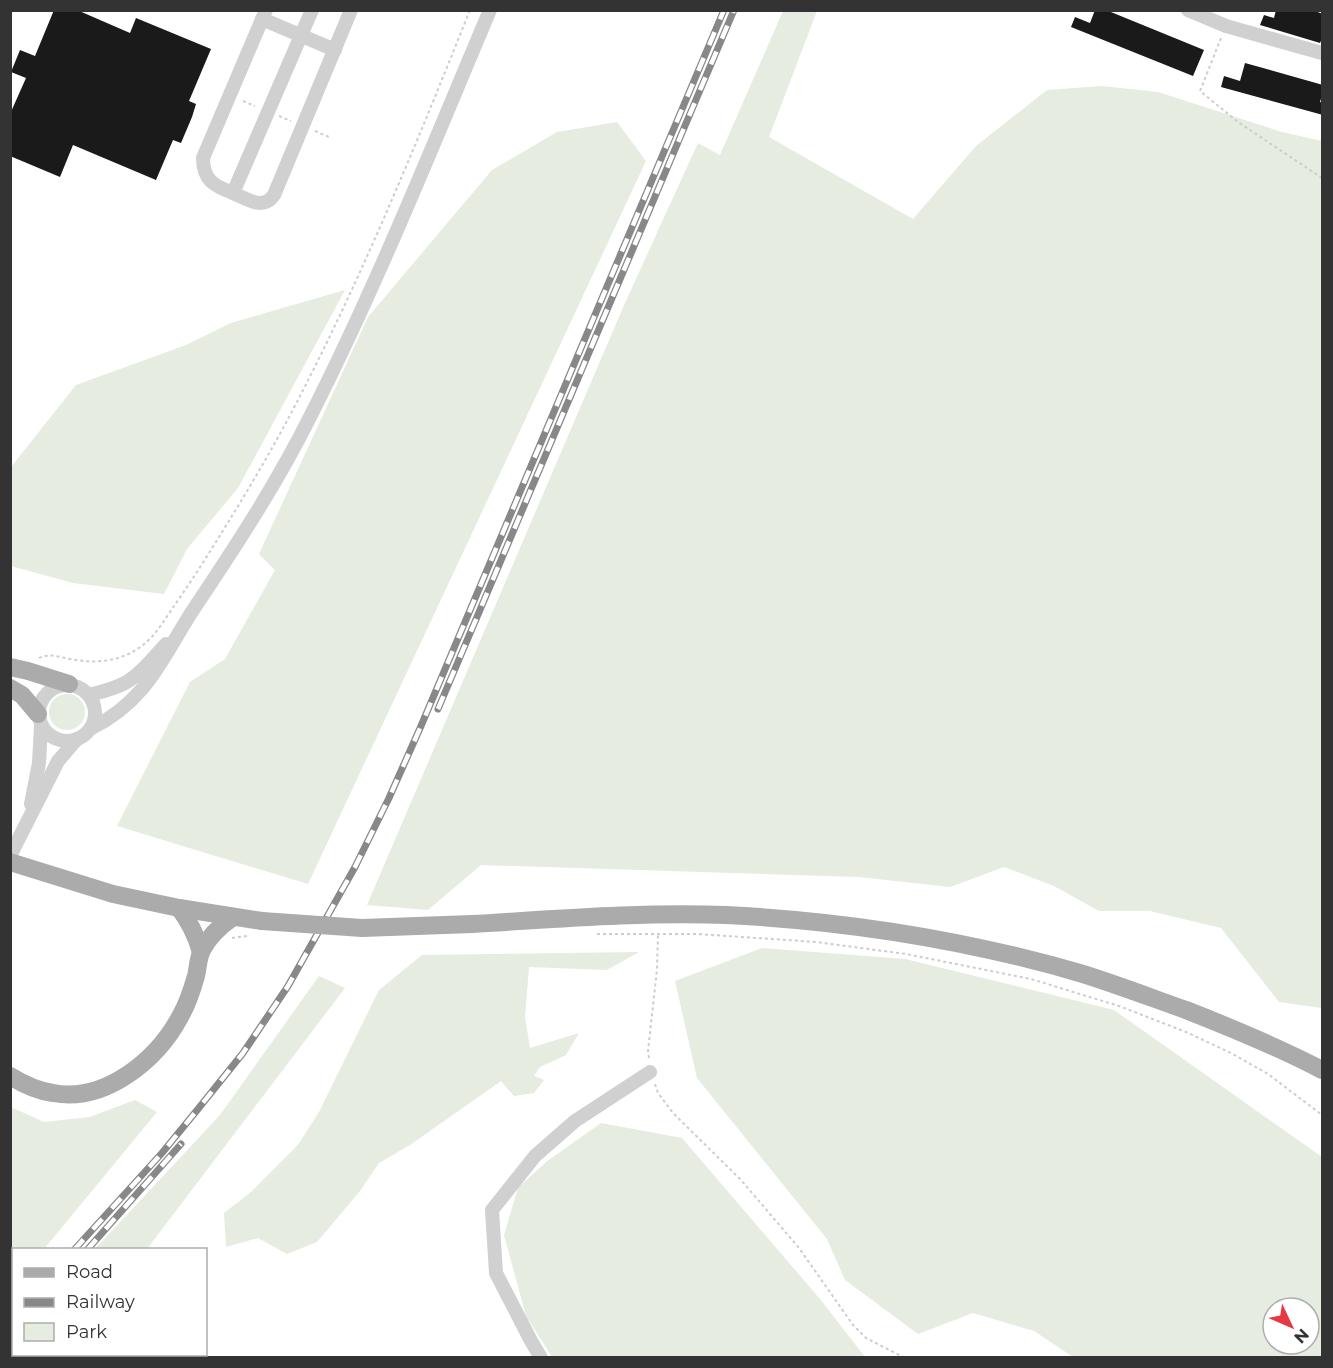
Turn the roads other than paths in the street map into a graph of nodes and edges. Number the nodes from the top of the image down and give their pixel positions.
1 (312, 10) edge
2 (351, 10) edge
3 (490, 10) edge
4 (1188, 10) edge
5 (264, 15) edge
6 (301, 35) junction
7 (335, 50) junction
8 (1323, 53) edge
9 (233, 194) junction
10 (182, 627) junction
11 (20, 669) edge
12 (69, 684) junction
13 (10, 688) edge
14 (89, 695) junction
15 (39, 720) junction
16 (90, 729) junction
17 (77, 739) junction
18 (23, 830) junction
19 (10, 856) edge
20 (10, 862) edge
21 (179, 908) junction
22 (233, 917) junction
23 (201, 952) junction
24 (1323, 1070) edge
25 (650, 1072) road end
26 (10, 1076) edge
27 (541, 1358) edge

1 - 6 street
2 - 7 street
3 - 10 street
4 - 8 street
5 - 6 street
5 - 9 street
6 - 7 street
6 - 9 street
7 - 9 street
10 - 14 street
10 - 16 street
11 - 12 main road
12 - 14 street
12 - 15 street
13 - 15 main road
14 - 16 street
15 - 17 street
15 - 18 street
16 - 17 street
17 - 18 street
18 - 19 street
20 - 21 main road
21 - 22 main road
21 - 23 main road
22 - 23 main road
22 - 24 main road, bridge
23 - 26 main road
25 - 27 street

